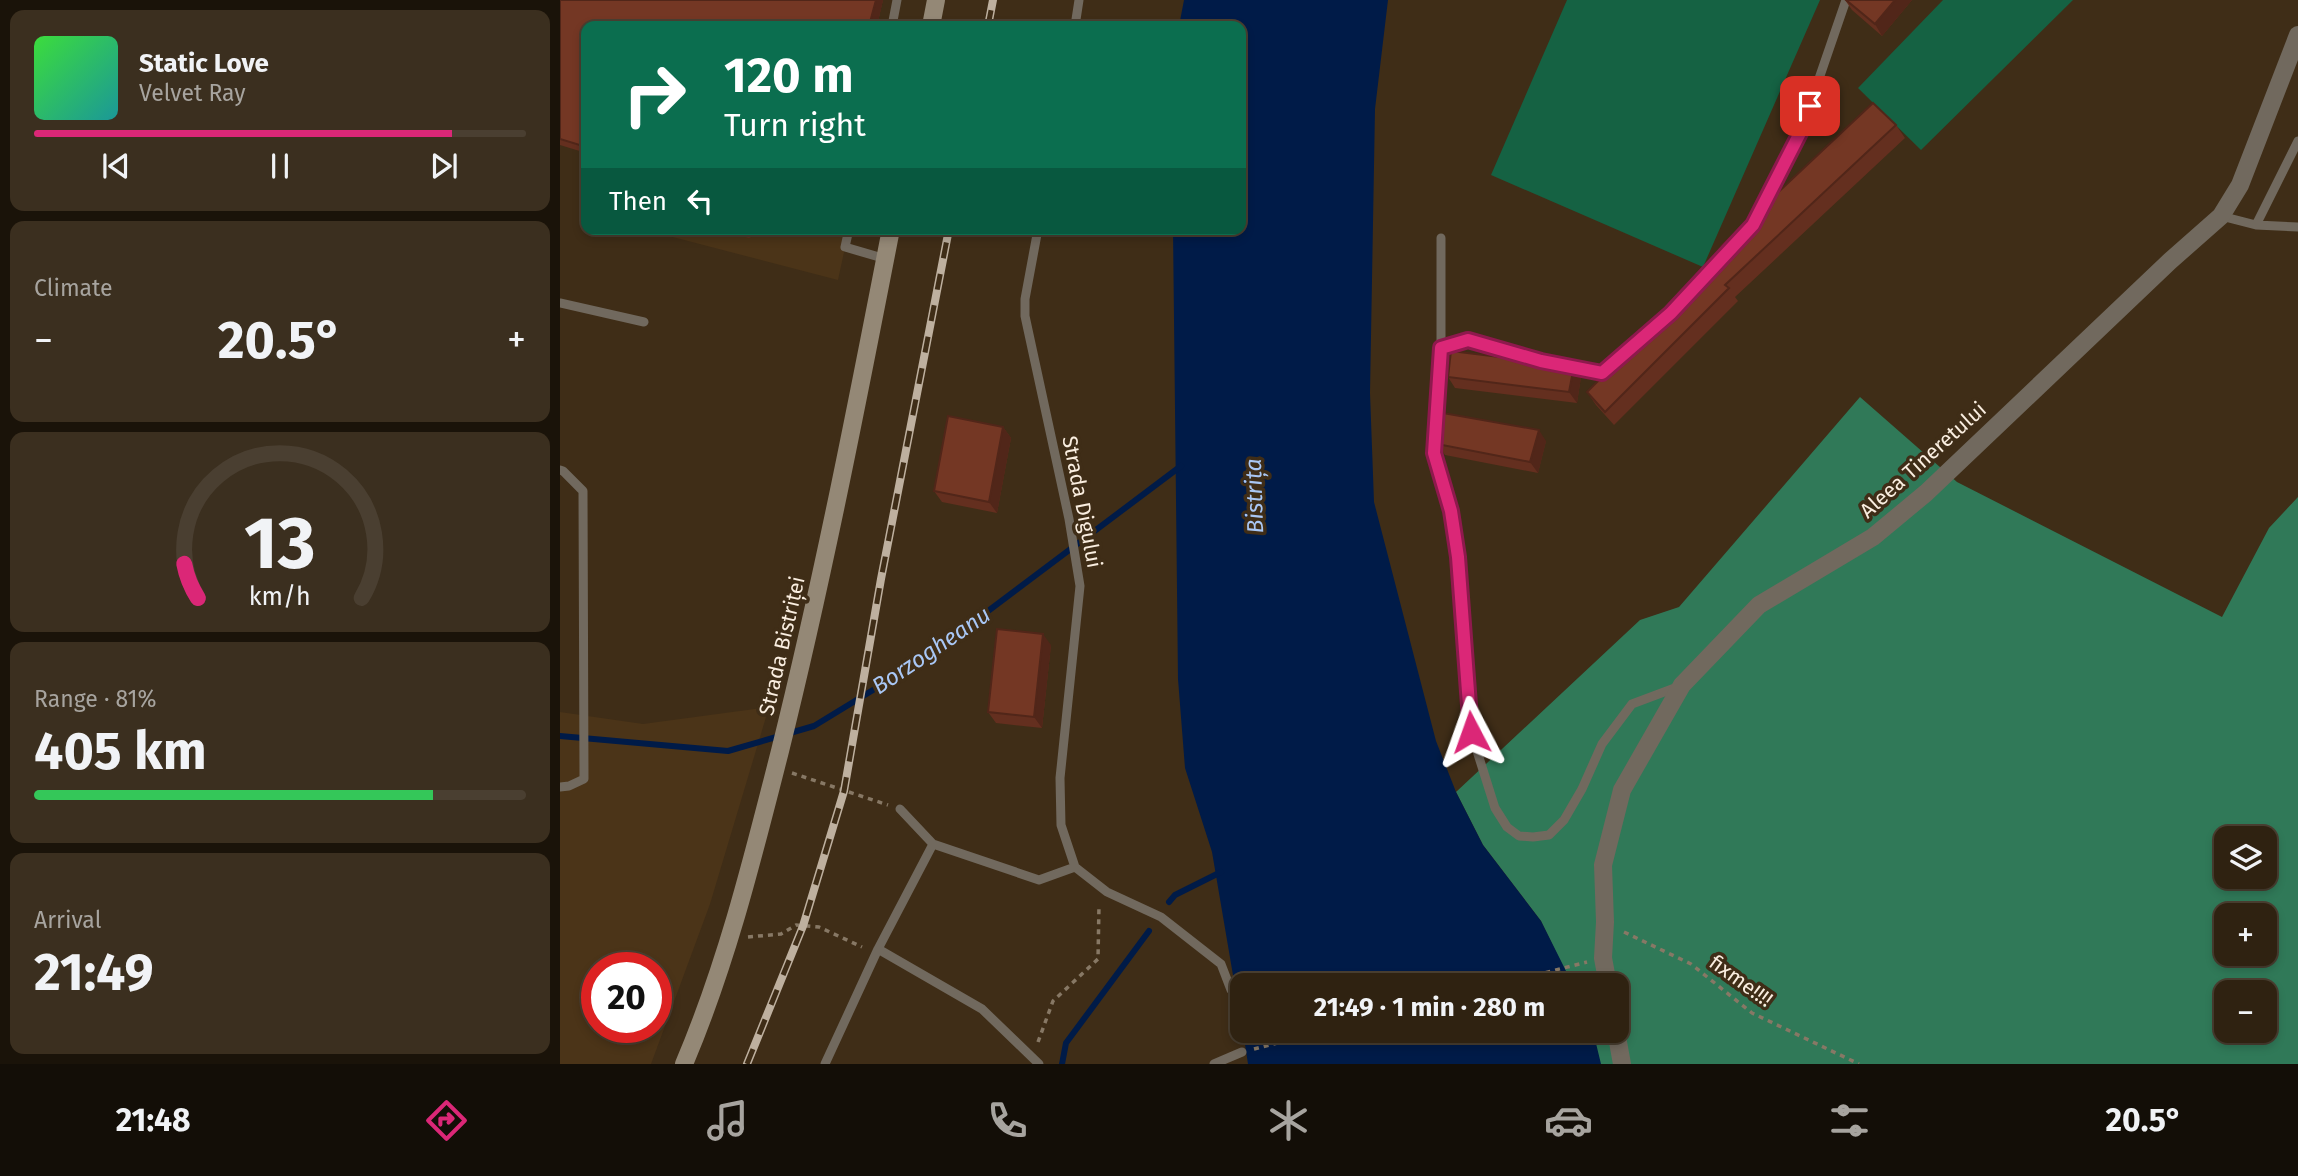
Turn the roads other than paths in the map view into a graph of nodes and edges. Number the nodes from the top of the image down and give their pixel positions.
1 (897, 0) edge
2 (936, 0) edge
3 (1079, 0) edge
4 (1846, 0) edge
5 (893, 21) edge
6 (932, 21) edge
7 (1076, 21) edge
8 (2298, 35) edge
9 (2298, 141) edge
10 (2221, 216) junction
11 (1753, 225) edge
12 (2256, 225) junction
13 (2298, 227) edge
14 (848, 235) edge
15 (890, 235) edge
16 (1037, 235) edge
17 (1441, 238) dead end
18 (886, 259) junction
19 (560, 303) edge
20 (644, 322) dead end
21 (1651, 330) edge
22 (1441, 348) junction
23 (560, 470) edge
24 (1682, 685) junction
25 (560, 787) edge
26 (900, 809) road end
27 (933, 844) junction
28 (1075, 867) junction
29 (878, 948) junction
30 (1606, 973) edge
31 (1230, 987) edge
32 (1618, 1043) edge
33 (1242, 1052) road end
34 (684, 1064) edge
35 (825, 1064) edge
36 (1039, 1064) edge
37 (1214, 1064) edge
38 (1622, 1064) edge

1 - 5 lane
2 - 6 main road
3 - 7 lane
4 - 11 lane
8 - 10 street, Aleea Tineretului
9 - 12 lane
10 - 12 lane
10 - 24 street, Aleea Tineretului
12 - 13 lane
14 - 18 lane
15 - 18 main road, Strada Bistriței
16 - 28 lane, Strada Digului
17 - 22 lane
18 - 34 main road, Strada Bistriței
19 - 20 lane
21 - 22 lane
22 - 24 lane
23 - 25 lane
24 - 30 street, Aleea Tineretului
26 - 27 lane
27 - 28 lane
27 - 29 lane
28 - 31 lane
29 - 35 lane
29 - 36 lane
32 - 38 street
33 - 37 lane

